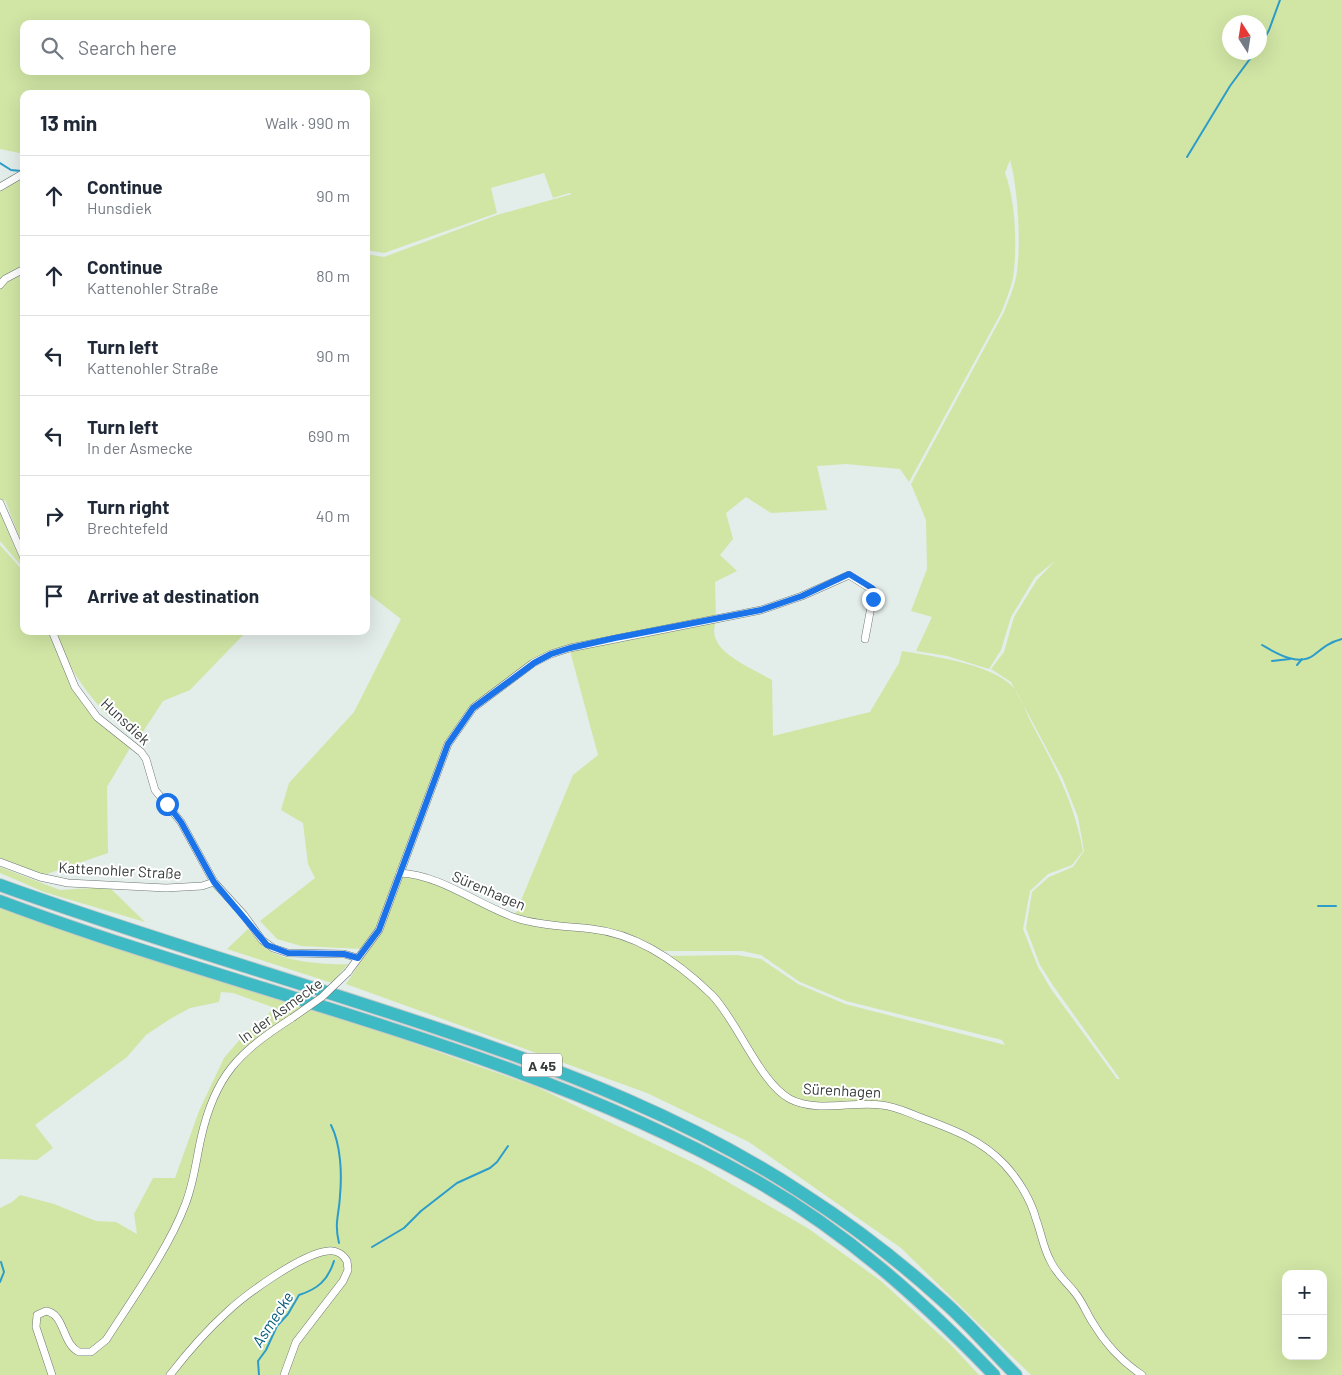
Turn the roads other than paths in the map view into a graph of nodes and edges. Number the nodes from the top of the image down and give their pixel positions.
1 (20, 176) edge
2 (0, 187) edge
3 (20, 271) edge
4 (0, 285) edge
5 (0, 504) edge
6 (20, 549) edge
7 (54, 635) edge
8 (865, 639) dead end
9 (0, 862) edge
10 (400, 872) junction
11 (214, 882) junction
12 (0, 885) edge
13 (0, 901) edge
14 (358, 958) junction
15 (52, 1375) edge
16 (170, 1375) edge
17 (284, 1375) edge
18 (994, 1375) edge
19 (1016, 1375) edge
20 (1142, 1375) edge

1 - 2 street
3 - 4 street
5 - 6 street
7 - 11 street, Hunsdiek
8 - 10 street, In der Asmecke
9 - 11 street, Kattenohler Straße
10 - 14 street, In der Asmecke
10 - 20 street, Sürenhagen
11 - 14 street
12 - 19 highway, A 45
13 - 18 highway, A 45
14 - 15 street, In der Asmecke, bridge
16 - 17 street

